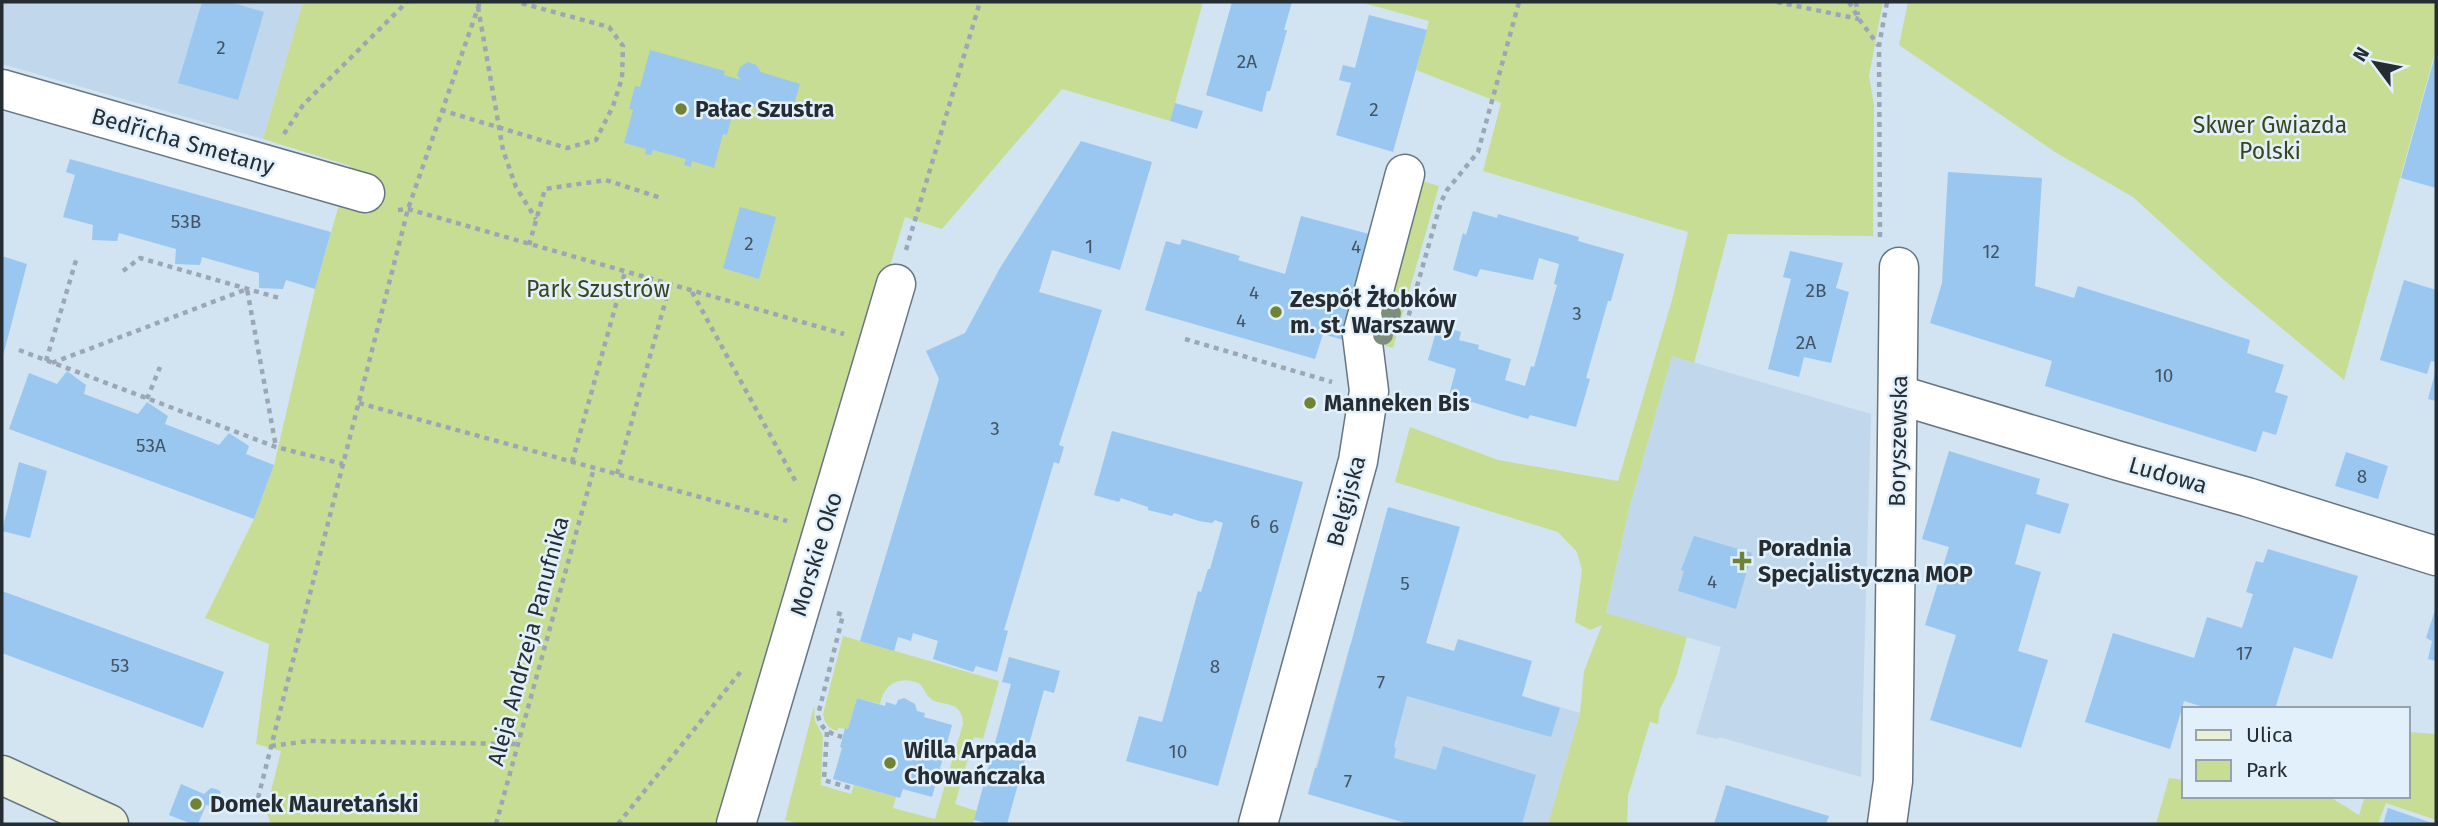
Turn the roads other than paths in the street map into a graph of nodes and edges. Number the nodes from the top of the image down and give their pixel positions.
1 (2, 89) edge
2 (1405, 174) dead end
3 (375, 202) road end
4 (1889, 256) road end
5 (896, 284) road end
6 (1899, 395) junction
7 (2436, 556) edge
8 (2, 775) edge
9 (109, 824) edge
10 (736, 824) edge
11 (1258, 824) edge
12 (1887, 824) edge

1 - 3 street, Bedřicha Smetany
2 - 11 street, Belgijska
4 - 6 street, Boryszewska
5 - 10 street, Morskie Oko
6 - 7 street, Ludowa
6 - 12 street, Boryszewska
8 - 9 main road

